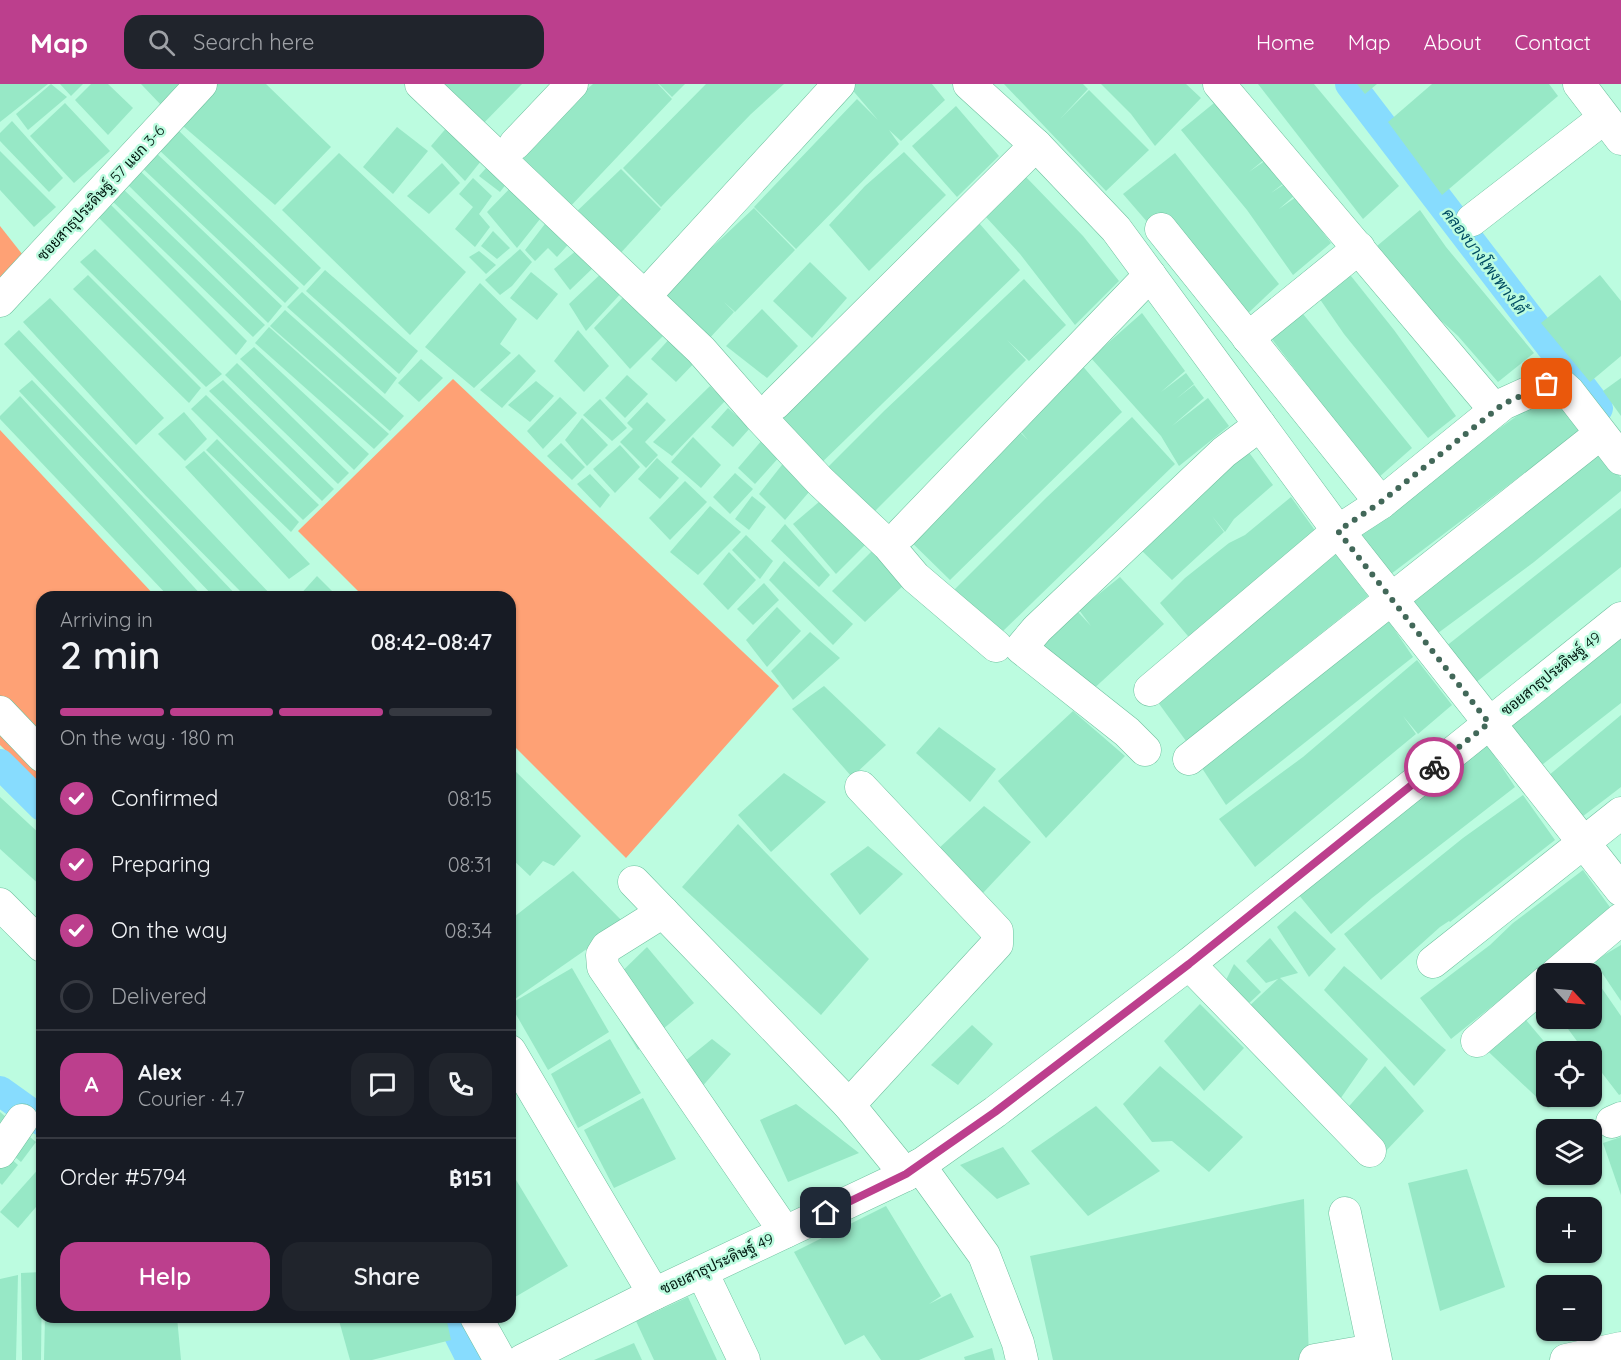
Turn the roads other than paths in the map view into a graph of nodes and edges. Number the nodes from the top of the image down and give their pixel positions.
1 (201, 84) edge
2 (421, 84) edge
3 (572, 84) edge
4 (839, 84) edge
5 (969, 84) edge
6 (1219, 84) edge
7 (1579, 84) edge
8 (1612, 128) edge
9 (515, 144) dead end
10 (1036, 145) junction
11 (1472, 220) dead end
12 (1161, 229) dead end
13 (1359, 248) junction
14 (1150, 275) junction
15 (655, 285) dead end
16 (0, 301) edge
17 (1248, 338) junction
18 (774, 404) dead end
19 (1495, 410) junction
20 (1260, 425) junction
21 (1600, 434) junction
22 (1621, 459) edge
23 (1381, 502) junction
24 (1338, 531) junction
25 (902, 533) dead end
26 (1390, 598) junction
27 (1621, 618) edge
28 (996, 646) dead end
29 (1150, 690) dead end
30 (0, 712) edge
31 (1489, 723) junction
32 (36, 750) edge
33 (1145, 750) dead end
34 (1189, 759) dead end
35 (861, 787) dead end
36 (1621, 813) edge
37 (1584, 842) junction
38 (634, 882) dead end
39 (1621, 890) edge
40 (0, 904) edge
41 (663, 912) junction
42 (1621, 919) edge
43 (36, 940) edge
44 (1433, 962) dead end
45 (1569, 963) edge
46 (1189, 964) junction
47 (1536, 991) edge
48 (1477, 1041) dead end
49 (516, 1061) edge
50 (849, 1105) junction
51 (22, 1120) dead end
52 (1370, 1151) dead end
53 (0, 1152) edge
54 (913, 1170) junction
55 (1345, 1213) dead end
56 (786, 1232) junction
57 (702, 1272) junction
58 (654, 1294) junction
59 (479, 1323) edge
60 (1621, 1348) edge
61 (1375, 1355) edge
62 (500, 1360) edge
63 (523, 1360) edge
64 (744, 1360) edge
65 (1022, 1360) edge
66 (1315, 1360) edge
67 (1566, 1360) edge

1 - 16 street, ซอยสาธุประดิษฐ์ 57 แยก 3-6
2 - 28 street
3 - 9 street
4 - 15 street
5 - 10 street
6 - 13 street
7 - 8 street
8 - 11 street
10 - 14 street
10 - 18 street
12 - 17 street
13 - 17 street
13 - 19 street
14 - 20 street
14 - 25 street
17 - 23 street
19 - 21 street
19 - 23 street
20 - 24 street
20 - 33 street
21 - 22 street
21 - 26 street
23 - 24 street
24 - 26 street
24 - 29 street
26 - 31 street
26 - 34 street
27 - 31 street, ซอยสาธุประดิษฐ์ 49
30 - 32 street
31 - 37 street
31 - 46 street, ซอยสาธุประดิษฐ์ 49
35 - 50 street
36 - 37 street
37 - 39 street
37 - 44 street
38 - 41 street
40 - 43 street
41 - 50 street
41 - 56 street
42 - 45 street
46 - 52 street
46 - 54 street, ซอยสาธุประดิษฐ์ 49
47 - 48 street
49 - 58 street
50 - 54 street
51 - 53 street
54 - 56 street, ซอยสาธุประดิษฐ์ 49
54 - 65 street
55 - 61 street
56 - 57 street, ซอยสาธุประดิษฐ์ 49
57 - 58 street, ซอยสาธุประดิษฐ์ 49
57 - 64 street
58 - 63 street, ซอยสาธุประดิษฐ์ 49
59 - 62 street
60 - 67 street
61 - 66 street

